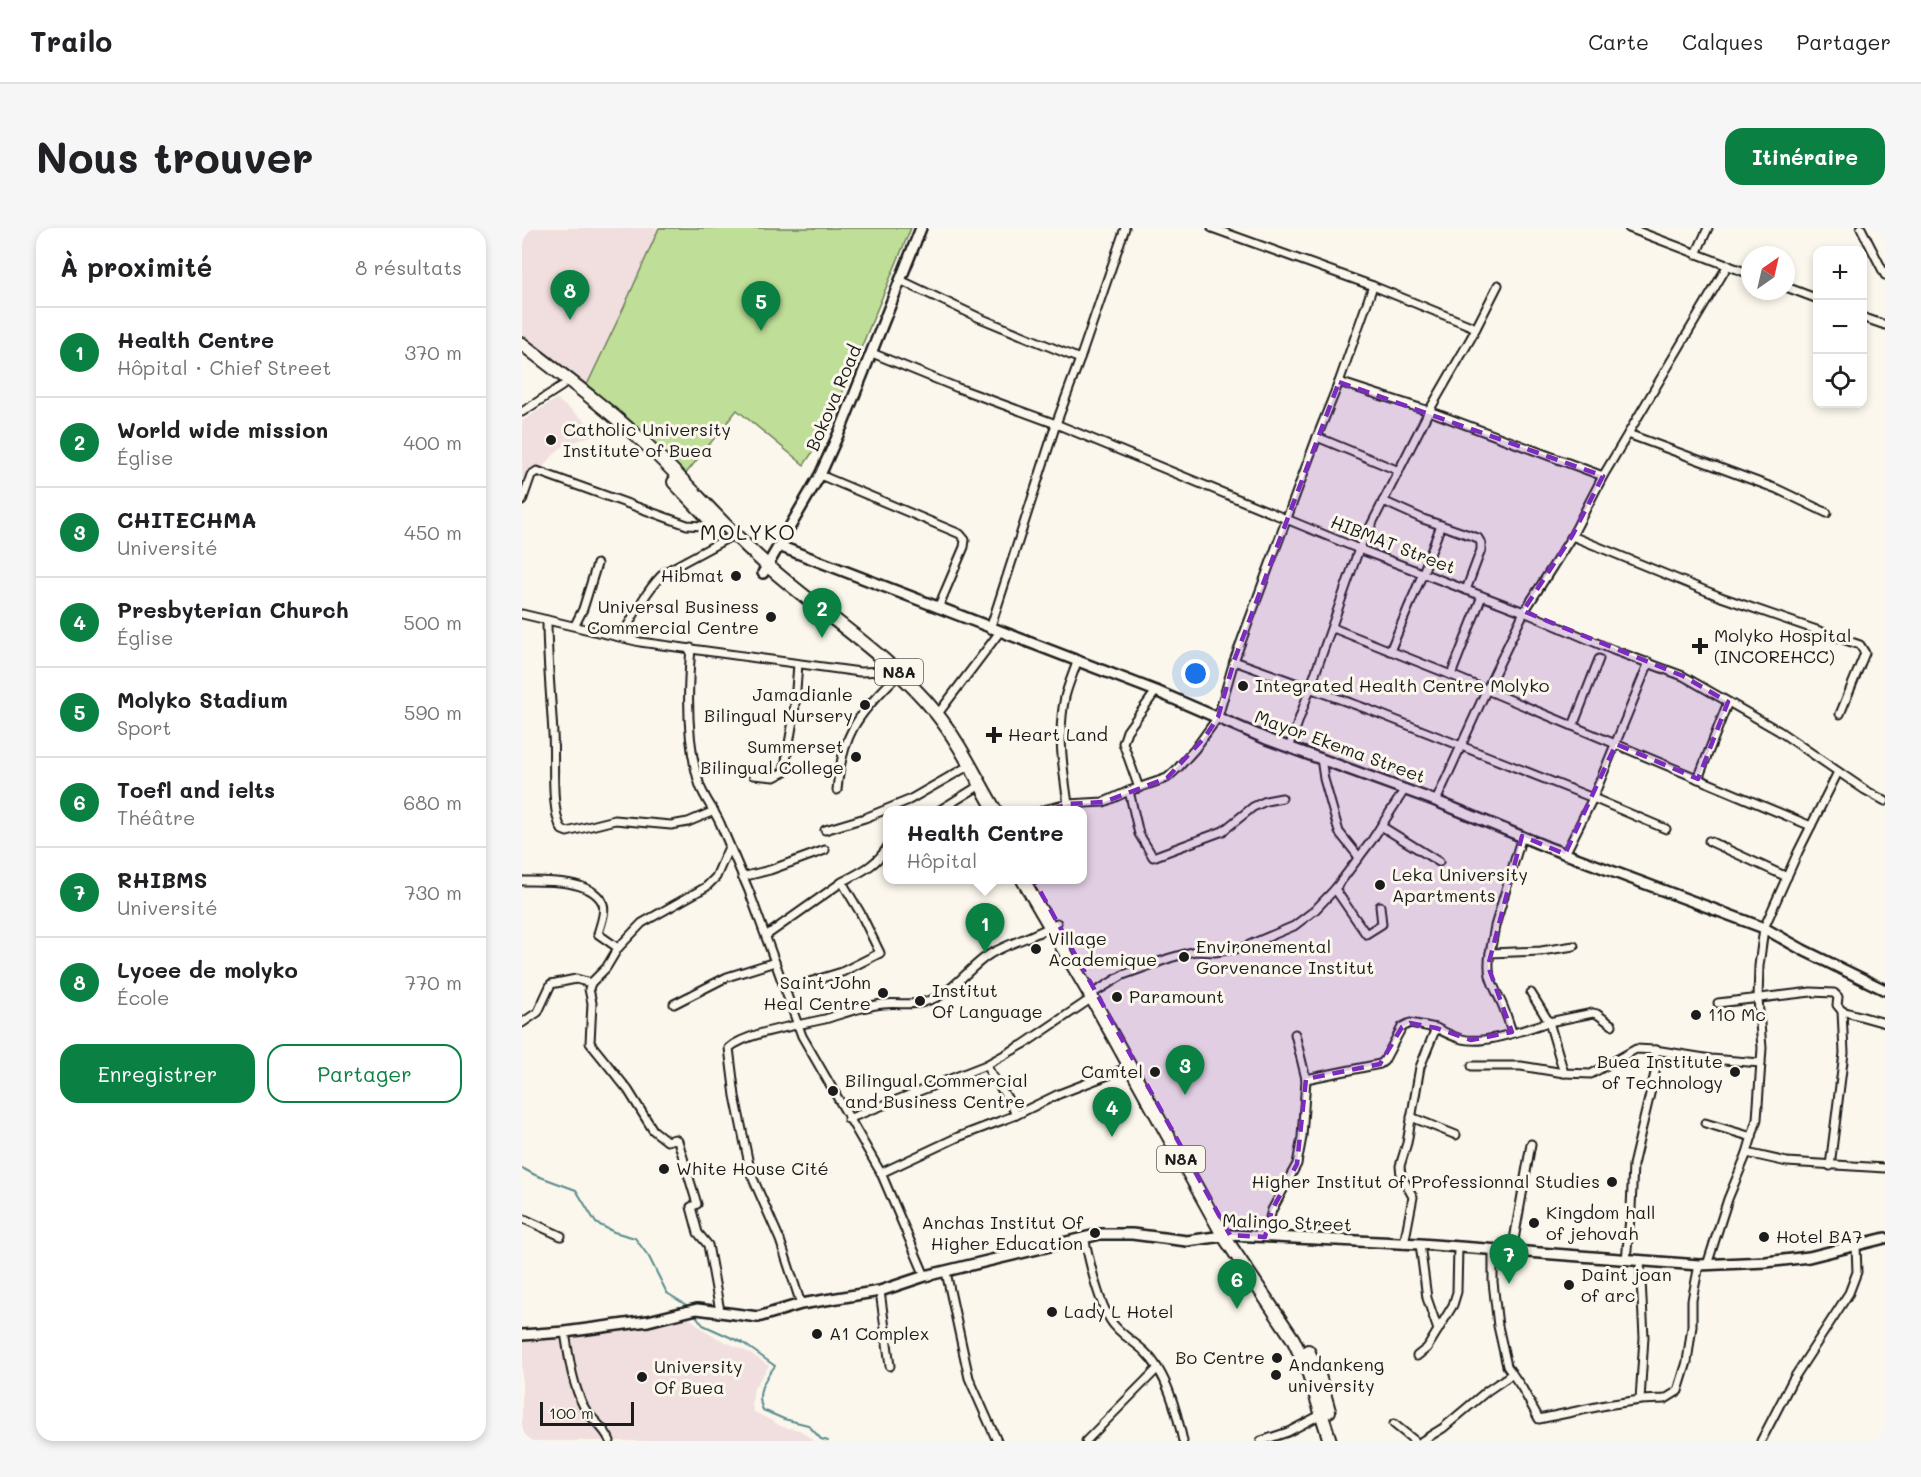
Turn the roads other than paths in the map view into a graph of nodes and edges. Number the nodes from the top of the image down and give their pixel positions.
1 (921, 228) edge
2 (1125, 228) edge
3 (1212, 228) edge
4 (1629, 228) edge
5 (1708, 228) edge
6 (1861, 228) edge
7 (1696, 254) junction
8 (1728, 266) junction
9 (1741, 271) edge
10 (1885, 275) edge
11 (900, 280) junction
12 (1498, 285) dead end
13 (1373, 286) junction
14 (1795, 290) edge
15 (1813, 297) edge
16 (1867, 318) edge
17 (1885, 325) edge
18 (1476, 328) junction
19 (522, 344) edge
20 (522, 352) edge
21 (872, 353) junction
22 (1080, 359) junction
23 (1339, 382) junction
24 (562, 386) junction
25 (1429, 411) junction
26 (522, 412) edge
27 (1056, 423) junction
28 (1628, 435) junction
29 (1317, 437) junction
30 (1399, 471) junction
31 (820, 475) junction
32 (1603, 476) junction
33 (522, 501) edge
34 (1383, 501) junction
35 (1827, 513) dead end
36 (1287, 520) junction
37 (1441, 525) junction
38 (718, 527) junction
39 (1572, 536) junction
40 (728, 538) junction
41 (779, 546) junction
42 (1359, 549) junction
43 (597, 564) dead end
44 (765, 569) junction
45 (1424, 573) junction
46 (1466, 590) junction
47 (1482, 596) junction
48 (938, 608) junction
49 (1524, 612) junction
50 (522, 614) edge
51 (547, 620) junction
52 (575, 625) junction
53 (1333, 628) junction
54 (990, 629) junction
55 (999, 633) junction
56 (621, 637) junction
57 (691, 648) junction
58 (1390, 651) junction
59 (1599, 659) dead end
60 (1234, 661) junction
61 (1077, 662) junction
62 (1649, 662) junction
63 (798, 664) junction
64 (890, 675) junction
65 (1451, 675) junction
66 (1311, 688) junction
67 (1156, 691) junction
68 (1486, 691) junction
69 (1728, 702) junction
70 (937, 714) junction
71 (1840, 714) dead end
72 (1218, 717) junction
73 (1573, 726) junction
74 (1616, 744) junction
75 (1462, 746) junction
76 (1289, 748) junction
77 (1321, 758) junction
78 (963, 769) junction
79 (1838, 772) junction
80 (753, 775) dead end
81 (1698, 779) junction
82 (1139, 788) junction
83 (974, 789) junction
84 (1405, 789) junction
85 (837, 790) dead end
86 (1129, 791) junction
87 (1282, 798) dead end
88 (1593, 798) junction
89 (1436, 801) junction
90 (1885, 801) edge
91 (1068, 804) junction
92 (894, 806) edge
93 (946, 806) edge
94 (984, 806) edge
95 (993, 806) edge
96 (1060, 806) edge
97 (714, 811) junction
98 (883, 811) edge
99 (1381, 826) junction
100 (1811, 826) junction
101 (1666, 829) dead end
102 (825, 830) dead end
103 (1522, 837) junction
104 (1709, 841) dead end
105 (729, 847) junction
106 (825, 850) dead end
107 (883, 854) edge
108 (1564, 854) junction
109 (1359, 857) junction
110 (1439, 862) dead end
111 (742, 877) junction
112 (1787, 877) junction
113 (522, 881) edge
114 (842, 882) junction
115 (1026, 884) edge
116 (1035, 884) edge
117 (1335, 889) junction
118 (1380, 906) dead end
119 (1054, 924) junction
120 (1764, 928) junction
121 (767, 935) junction
122 (1574, 946) dead end
123 (618, 948) junction
124 (1490, 952) junction
125 (775, 962) junction
126 (591, 983) junction
127 (786, 989) junction
128 (1885, 990) edge
129 (1530, 993) dead end
130 (1094, 995) junction
131 (1758, 999) junction
132 (1718, 1003) dead end
133 (674, 1004) dead end
134 (1842, 1011) junction
135 (1550, 1022) junction
136 (522, 1023) edge
137 (1885, 1023) edge
138 (797, 1024) junction
139 (1612, 1025) dead end
140 (1436, 1029) junction
141 (1512, 1032) junction
142 (1295, 1034) dead end
143 (1655, 1050) junction
144 (1761, 1063) junction
145 (986, 1065) junction
146 (1472, 1066) dead end
147 (1129, 1067) junction
148 (1564, 1073) junction
149 (1306, 1079) junction
150 (1016, 1115) junction
151 (1411, 1117) junction
152 (848, 1119) junction
153 (1705, 1123) dead end
154 (1456, 1135) dead end
155 (1752, 1137) junction
156 (1531, 1144) dead end
157 (1748, 1153) junction
158 (1830, 1166) junction
159 (1885, 1168) edge
160 (881, 1173) junction
161 (522, 1218) edge
162 (1227, 1235) junction
163 (561, 1236) dead end
164 (1084, 1237) junction
165 (1265, 1237) junction
166 (1885, 1238) edge
167 (1404, 1244) junction
168 (1420, 1244) junction
169 (1856, 1246) junction
170 (1458, 1247) junction
171 (1494, 1250) junction
172 (1512, 1251) junction
173 (1626, 1260) junction
174 (1640, 1261) junction
175 (1703, 1265) junction
176 (946, 1272) junction
177 (924, 1276) junction
178 (880, 1291) junction
179 (801, 1304) junction
180 (720, 1311) junction
181 (1438, 1330) junction
182 (565, 1332) junction
183 (522, 1335) edge
184 (1417, 1356) dead end
185 (890, 1366) dead end
186 (1157, 1369) junction
187 (1512, 1374) junction
188 (1640, 1400) junction
189 (1322, 1414) junction
190 (1394, 1424) dead end
191 (610, 1441) edge
192 (998, 1441) edge
193 (1086, 1441) edge
194 (1183, 1441) edge
195 (1262, 1441) edge
196 (1330, 1441) edge
197 (1337, 1441) edge
198 (1415, 1441) edge
199 (1422, 1441) edge
200 (1761, 1441) edge

1 - 11 street, Bokova Road
2 - 22 street
3 - 13 street
4 - 7 street
5 - 7 street
6 - 10 street
7 - 8 street
8 - 9 street
8 - 28 street
11 - 21 street, Bokova Road
11 - 22 street
12 - 18 street
13 - 18 street
13 - 23 street
14 - 15 street
16 - 17 street
18 - 25 street
19 - 44 highway, N8A
20 - 24 highway, N8A
21 - 27 street, HIBMAT Street
21 - 31 street, Bokova Road
22 - 27 street
23 - 25 street
23 - 29 street
24 - 26 street
24 - 38 highway, N8A
25 - 30 street
25 - 32 street
27 - 36 street, HIBMAT Street
27 - 54 street
28 - 32 street
28 - 35 street
29 - 30 street
29 - 36 street
30 - 34 street
31 - 41 street, Bokova Road
31 - 48 street
32 - 39 street
33 - 38 street
34 - 37 street
34 - 42 street
36 - 42 street, HIBMAT Street
36 - 60 street
37 - 45 street
37 - 46 street
38 - 40 highway, N8A
39 - 49 street
39 - 71 street
40 - 44 highway, N8A
40 - 56 street
41 - 44 street, Bokova Road
41 - 48 street, Mayor Ekema Street
42 - 45 street, HIBMAT Street
42 - 53 street
43 - 52 street
44 - 64 highway, N8A
44 - 70 highway, N8A
45 - 46 street, HIBMAT Street
45 - 58 street
46 - 47 street, HIBMAT Street
47 - 49 street, HIBMAT Street
47 - 65 street
48 - 54 street, Mayor Ekema Street
49 - 62 street, HIBMAT Street
49 - 68 street
50 - 51 street
51 - 52 street
51 - 97 street
52 - 56 street
53 - 58 street
53 - 66 street
54 - 55 street, Mayor Ekema Street
55 - 61 street, Mayor Ekema Street
55 - 70 street
56 - 57 street
57 - 63 street
57 - 97 street
58 - 65 street
59 - 73 street
60 - 66 street
60 - 72 street
61 - 67 street, Mayor Ekema Street
61 - 91 street
62 - 69 street, HIBMAT Street
62 - 74 street
63 - 64 street
63 - 80 street
64 - 78 highway, N8A
64 - 85 street
65 - 68 street
66 - 75 street
66 - 76 street
67 - 72 street, Mayor Ekema Street
67 - 82 street
68 - 73 street
68 - 75 street
69 - 79 street, HIBMAT Street
69 - 81 street
70 - 95 highway, N8A
72 - 76 street, Mayor Ekema Street
72 - 82 street
73 - 74 street
74 - 81 street
74 - 88 street
75 - 88 street
75 - 89 street
76 - 77 street, Mayor Ekema Street
77 - 84 street, Mayor Ekema Street
77 - 109 street
78 - 83 highway, N8A
78 - 92 street
79 - 90 street, HIBMAT Street
79 - 100 street
81 - 100 street
82 - 86 street
83 - 93 street
83 - 94 highway, N8A
84 - 89 street, Mayor Ekema Street
84 - 99 street
86 - 87 street
86 - 91 street
88 - 101 street
88 - 108 street
89 - 103 street, Mayor Ekema Street
91 - 96 street
97 - 105 street
98 - 102 street
99 - 109 street
99 - 110 street
100 - 112 street
103 - 108 street, Mayor Ekema Street
103 - 124 street
104 - 112 street
105 - 111 street
105 - 123 street
106 - 111 street
107 - 114 street
108 - 120 street, Mayor Ekema Street
109 - 117 street
111 - 121 street
112 - 120 street
113 - 123 street
114 - 121 street
114 - 127 street
115 - 119 highway, N8A
116 - 119 highway, N8A
117 - 118 street
117 - 130 street
119 - 130 highway, N8A
119 - 138 street
120 - 128 street, Mayor Ekema Street
120 - 131 street
121 - 125 street
122 - 124 street
123 - 126 street
124 - 141 street
125 - 127 street
125 - 133 street
126 - 136 street
126 - 180 street
127 - 138 street
129 - 135 street
130 - 145 street
130 - 147 highway, N8A
130 - 162 highway, N8A
131 - 132 street
131 - 134 street
131 - 144 street
134 - 137 street
134 - 158 street
135 - 139 street
135 - 141 street
135 - 148 street
138 - 152 street
138 - 179 street
140 - 141 street
140 - 149 street
140 - 151 street
142 - 149 street
143 - 144 street
143 - 148 street
143 - 173 street
144 - 155 street
145 - 150 street
145 - 152 street
146 - 148 street
147 - 150 street
147 - 162 highway, N8A
149 - 165 street
150 - 160 street
151 - 154 street
151 - 167 street
152 - 160 street
153 - 155 street
155 - 157 street
156 - 172 street
157 - 158 street
157 - 175 street
158 - 159 street
160 - 177 street
161 - 163 street
162 - 164 street, Malingo Street
162 - 165 street, Malingo Street
162 - 189 highway, N8A
162 - 197 highway, N8A
164 - 176 street, Malingo Street
164 - 186 street
165 - 167 street, Malingo Street
166 - 169 street, Malingo Street
167 - 168 street, Malingo Street
168 - 170 street, Malingo Street
168 - 181 street
169 - 175 street, Malingo Street
169 - 200 street
170 - 171 street, Malingo Street
170 - 181 street
171 - 172 street, Malingo Street
171 - 187 street
172 - 173 street, Malingo Street
173 - 174 street, Malingo Street
174 - 175 street, Malingo Street
174 - 188 street
175 - 188 street
176 - 177 street, Malingo Street
176 - 192 street
177 - 178 street, Malingo Street
178 - 179 street, Malingo Street
178 - 185 street
179 - 180 street, Malingo Street
180 - 182 street, Malingo Street
181 - 184 street
182 - 183 street, Malingo Street
182 - 191 street
186 - 193 street
186 - 194 street
187 - 188 street
187 - 199 street
189 - 195 street
189 - 196 highway, N8A
190 - 198 street

